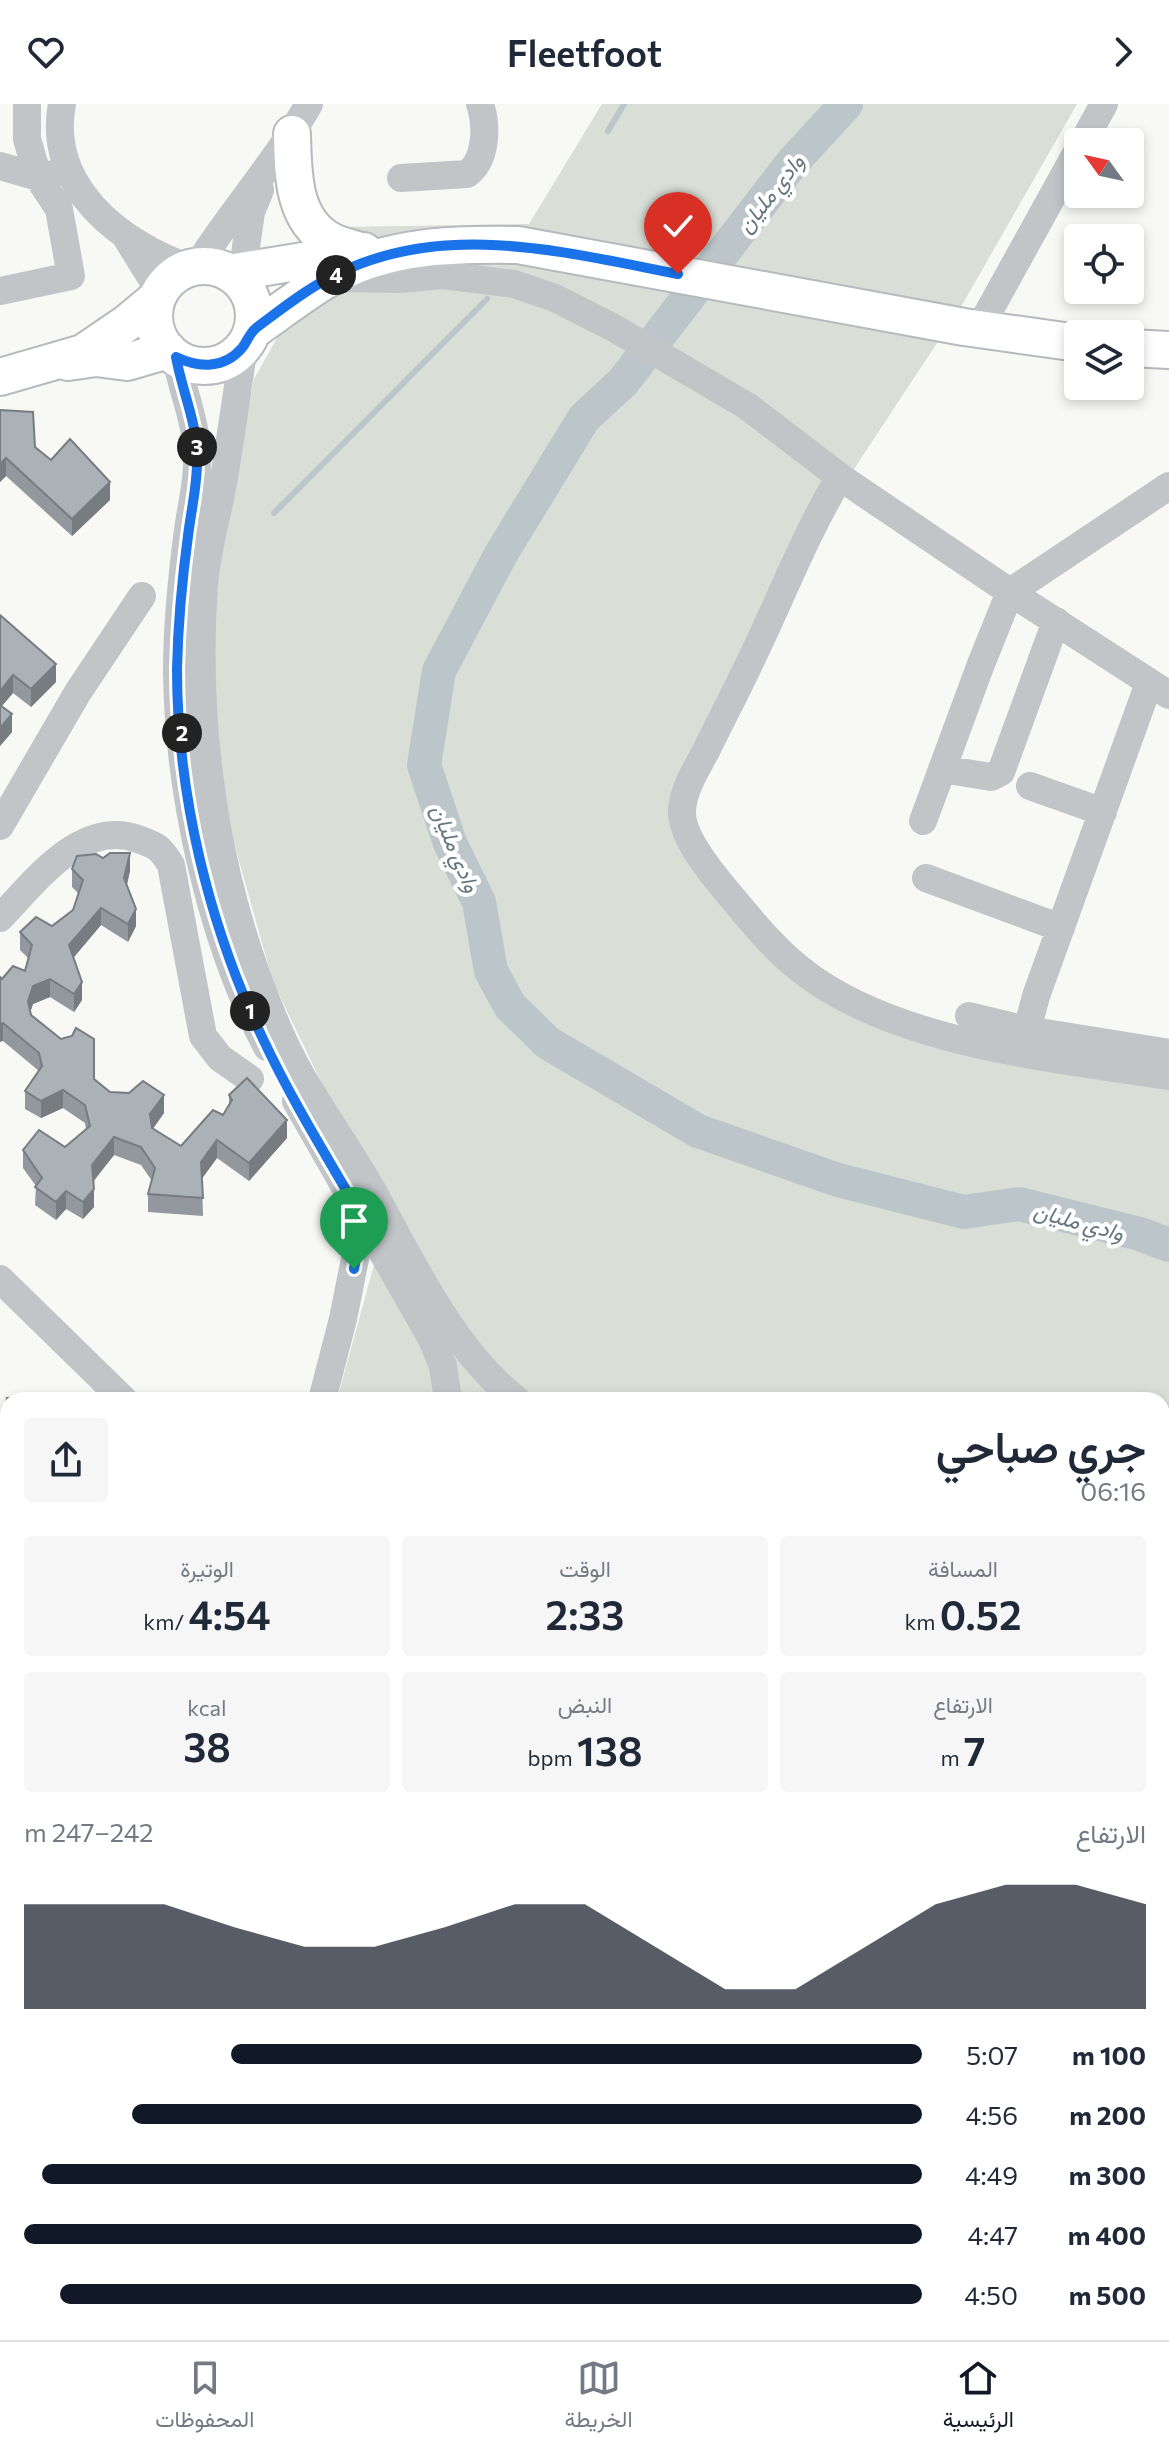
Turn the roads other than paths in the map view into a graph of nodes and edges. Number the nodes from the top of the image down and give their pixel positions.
1 (27, 104) edge
2 (62, 104) edge
3 (480, 104) edge
4 (1104, 104) edge
5 (1091, 128) edge
6 (291, 134) edge
7 (0, 166) edge
8 (69, 171) junction
9 (1064, 174) edge
10 (38, 177) junction
11 (401, 178) dead end
12 (126, 237) junction
13 (412, 249) junction
14 (361, 251) junction
15 (220, 272) junction
16 (330, 277) junction
17 (0, 291) edge
18 (159, 295) junction
19 (972, 328) junction
20 (248, 338) junction
21 (1064, 341) edge
22 (1144, 349) edge
23 (1169, 350) edge
24 (172, 354) junction
25 (54, 364) junction
26 (0, 377) edge
27 (840, 477) junction
28 (1169, 486) edge
29 (1010, 592) junction
30 (142, 596) dead end
31 (1056, 621) junction
32 (1159, 689) edge
33 (942, 769) junction
34 (1030, 786) dead end
35 (1103, 812) junction
36 (923, 821) dead end
37 (0, 826) edge
38 (926, 878) dead end
39 (0, 918) edge
40 (1061, 928) junction
41 (969, 1016) dead end
42 (1027, 1030) junction
43 (1169, 1053) edge
44 (1169, 1076) edge
45 (250, 1079) edge
46 (363, 1219) junction
47 (0, 1279) edge
48 (116, 1392) edge
49 (324, 1392) edge
50 (447, 1392) edge
51 (508, 1392) edge

1 - 10 street
2 - 8 street
3 - 11 street
4 - 5 street
6 - 14 main road
6 - 15 street
6 - 15 street
7 - 10 street
8 - 10 street
8 - 12 street
9 - 19 street
10 - 17 street
12 - 15 street
12 - 18 street
13 - 14 main road
13 - 16 main road
13 - 19 main road
14 - 15 main road
15 - 18 main road
15 - 20 main road
16 - 20 main road
16 - 27 street
18 - 24 main road
18 - 25 main road
19 - 21 main road
20 - 24 main road
20 - 51 street
22 - 23 main road
24 - 25 main road
24 - 46 street
25 - 26 main road
27 - 29 street
27 - 44 street
28 - 29 street
29 - 31 street
29 - 33 street
30 - 37 street
31 - 32 street
31 - 33 street
32 - 35 street
33 - 36 street
34 - 35 street
35 - 40 street
38 - 40 street
39 - 45 street
40 - 42 street
41 - 42 street
42 - 43 street
46 - 49 street
46 - 50 street
47 - 48 street

